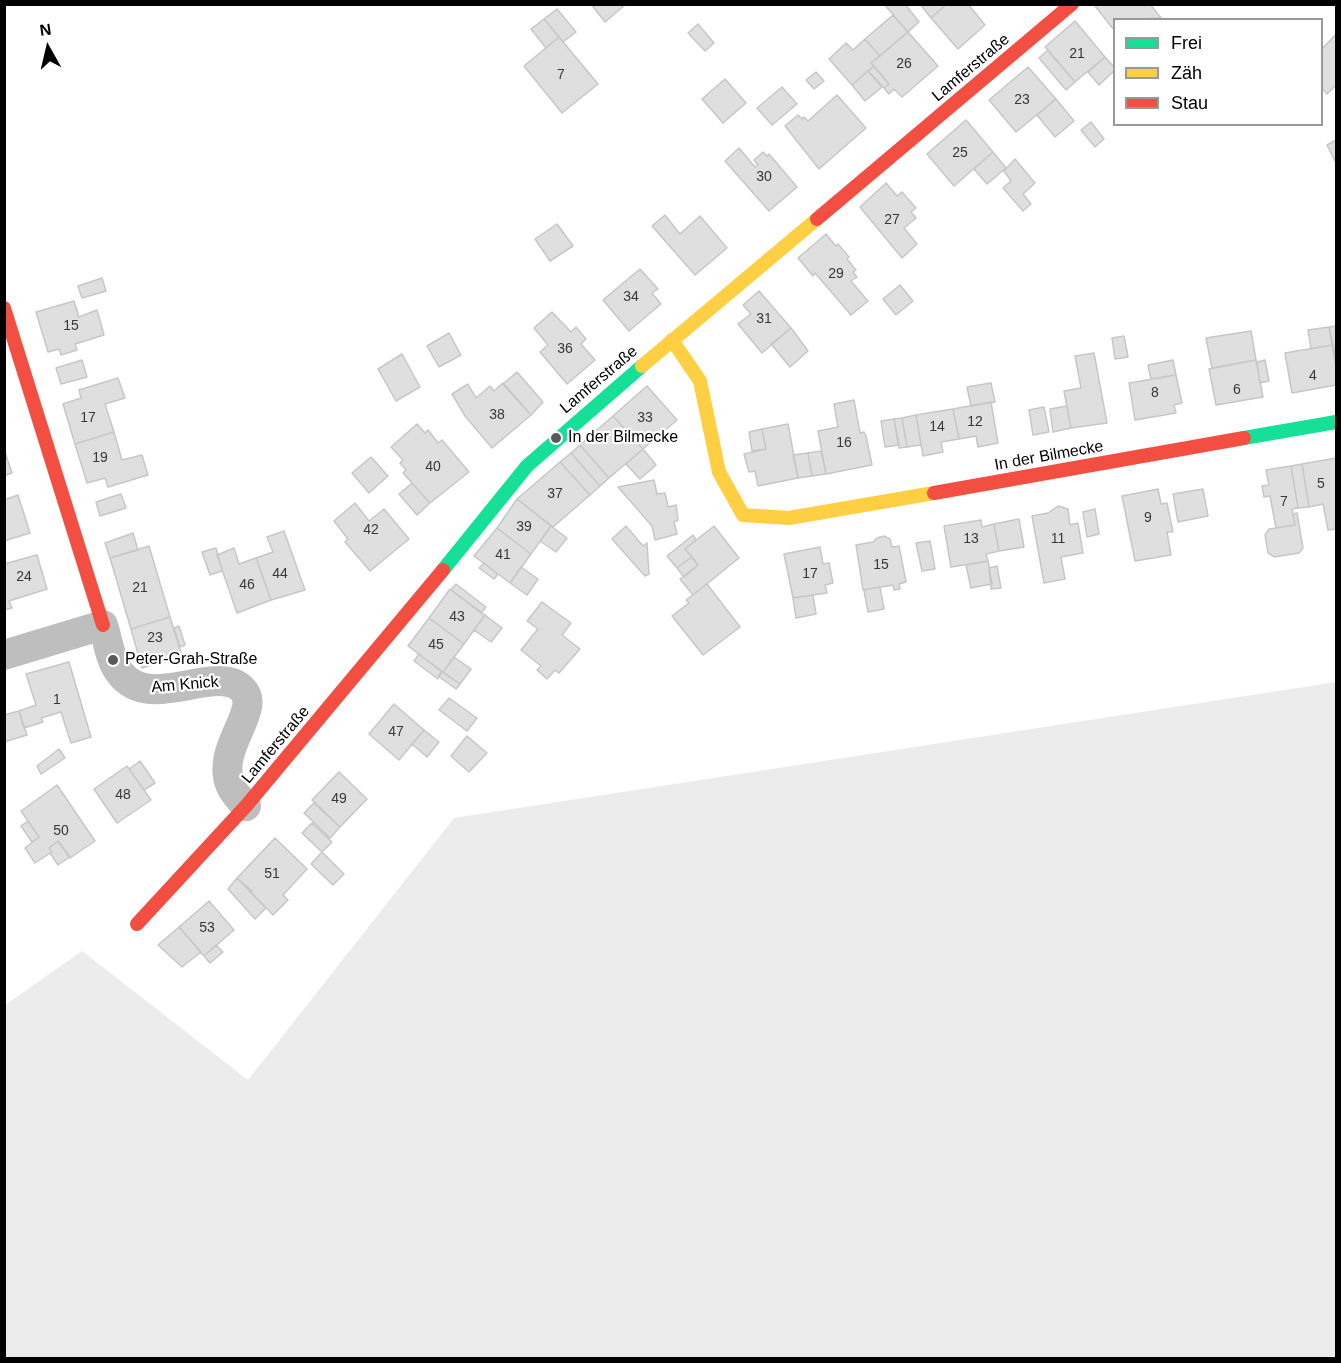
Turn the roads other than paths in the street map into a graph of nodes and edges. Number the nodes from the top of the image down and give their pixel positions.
1 (1072, 4) edge
2 (4, 308) edge
3 (672, 339) junction
4 (1336, 422) edge
5 (104, 625) junction
6 (4, 655) edge
7 (246, 806) junction
8 (137, 924) dead end

1 - 3 street, Lamferstraße
2 - 5 street
3 - 4 street, In der Bilmecke
3 - 7 street, Lamferstraße
5 - 6 street
5 - 7 street, Am Knick
7 - 8 street, Lamferstraße

